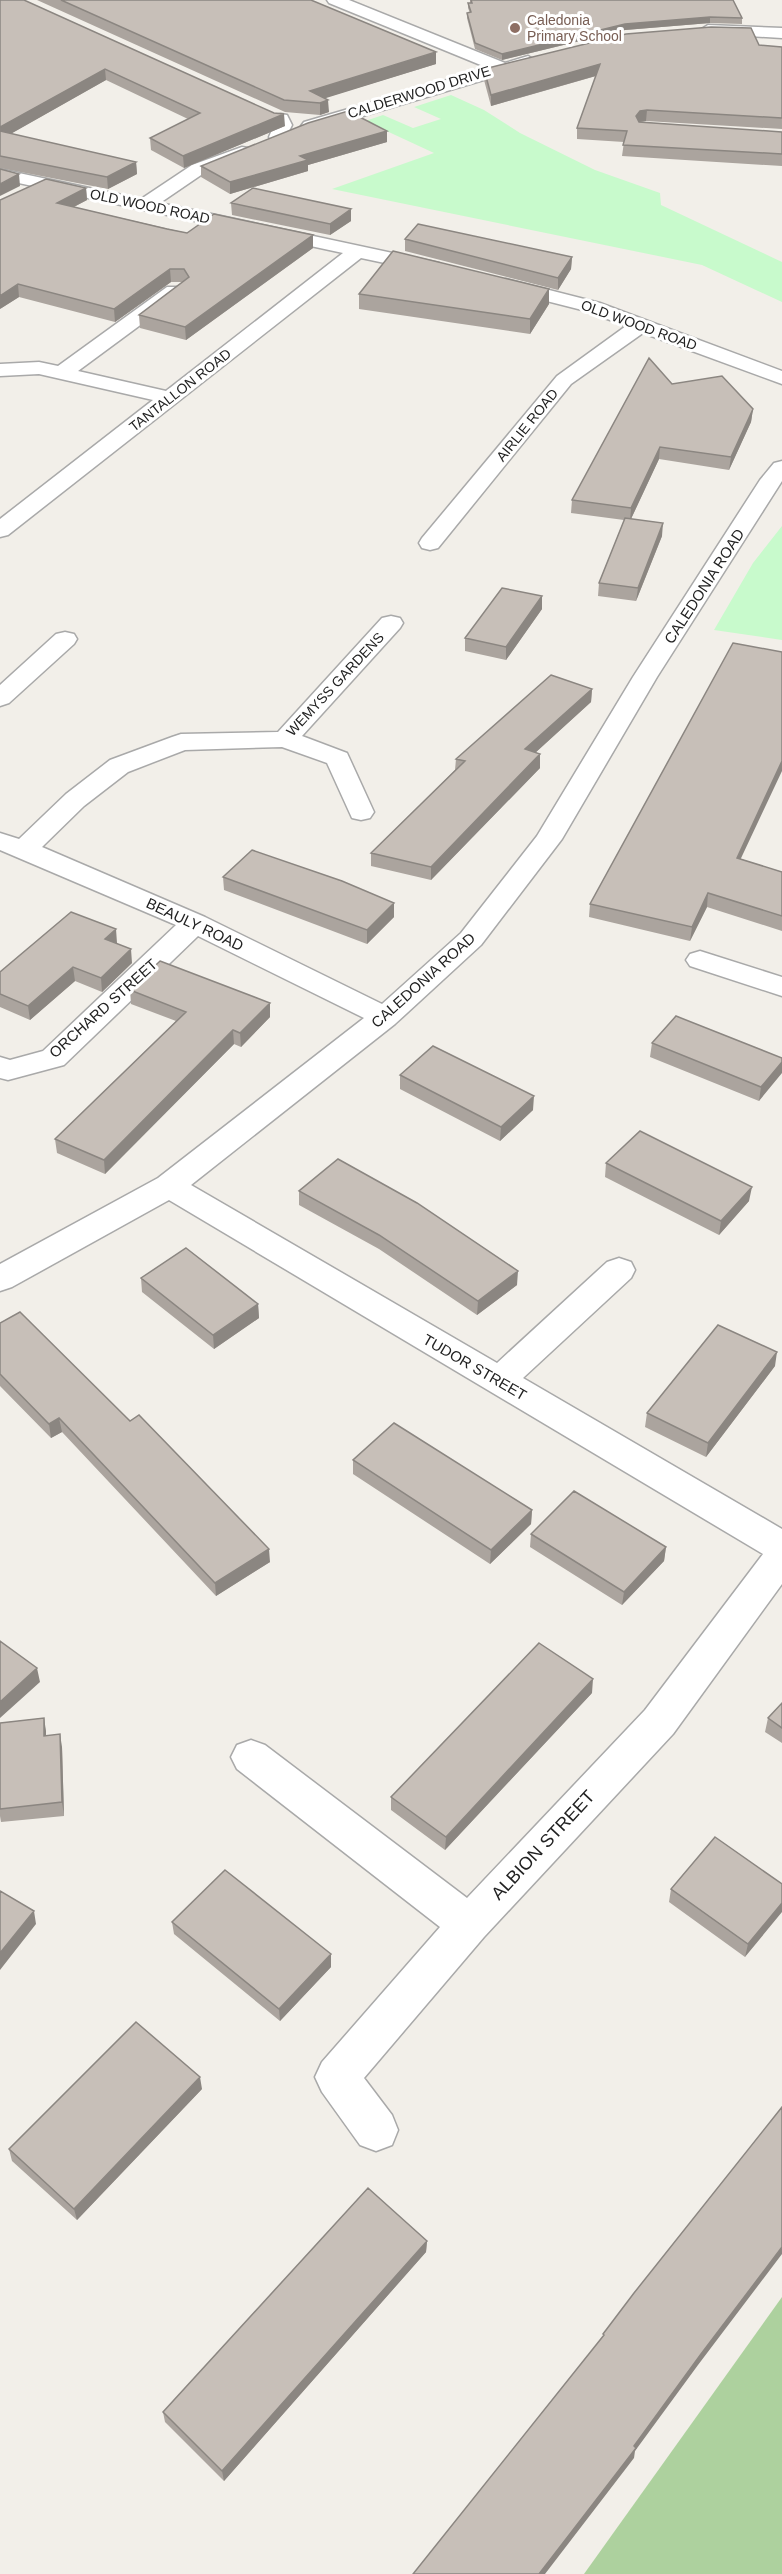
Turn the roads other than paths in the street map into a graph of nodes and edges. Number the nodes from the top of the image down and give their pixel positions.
1 (335, 0) edge
2 (689, 32) edge
3 (782, 33) edge
4 (546, 56) edge
5 (501, 67) junction
6 (326, 120) junction
7 (278, 137) junction
8 (0, 174) edge
9 (44, 184) junction
10 (17, 197) edge
11 (144, 205) junction
12 (359, 250) junction
13 (454, 272) edge
14 (489, 281) edge
15 (178, 288) edge
16 (640, 325) junction
17 (0, 370) edge
18 (62, 373) junction
19 (782, 378) edge
20 (170, 398) junction
21 (782, 468) edge
22 (0, 530) edge
23 (430, 543) dead end
24 (391, 623) dead end
25 (66, 639) dead end
26 (0, 698) edge
27 (285, 739) junction
28 (361, 812) dead end
29 (12, 845) edge
30 (195, 923) junction
31 (700, 960) dead end
32 (782, 987) edge
33 (385, 1017) junction
34 (0, 1067) edge
35 (169, 1186) junction
36 (619, 1270) dead end
37 (0, 1278) edge
38 (499, 1381) junction
39 (782, 1546) edge
40 (782, 1556) edge
41 (251, 1757) dead end
42 (469, 1924) junction
43 (376, 2130) dead end

1 - 5 street
2 - 3 street
4 - 5 street, CALDERWOOD DRIVE
5 - 6 street, CALDERWOOD DRIVE
6 - 7 street, CALDERWOOD DRIVE
6 - 7 street
7 - 11 street, CALDERWOOD DRIVE
8 - 9 street, OLD WOOD ROAD
9 - 10 street
9 - 11 street, OLD WOOD ROAD
11 - 12 street, OLD WOOD ROAD
12 - 13 street, OLD WOOD ROAD
12 - 20 street, TANTALLON ROAD
14 - 16 street, OLD WOOD ROAD
15 - 18 street
16 - 19 street, OLD WOOD ROAD
16 - 23 street, AIRLIE ROAD
17 - 18 street
18 - 20 street
20 - 22 street, TANTALLON ROAD
21 - 33 street, CALEDONIA ROAD
24 - 27 street, WEMYSS GARDENS
25 - 26 street
27 - 28 street
27 - 29 street, WEMYSS GARDENS
29 - 30 street, BEAULY ROAD
30 - 33 street, BEAULY ROAD
30 - 34 street, ORCHARD STREET
31 - 32 street
33 - 35 street, CALEDONIA ROAD
35 - 37 street, CALEDONIA ROAD
35 - 38 street, TUDOR STREET
36 - 38 street
38 - 39 street, TUDOR STREET
40 - 42 street, ALBION STREET
41 - 42 street
42 - 43 street, ALBION STREET

